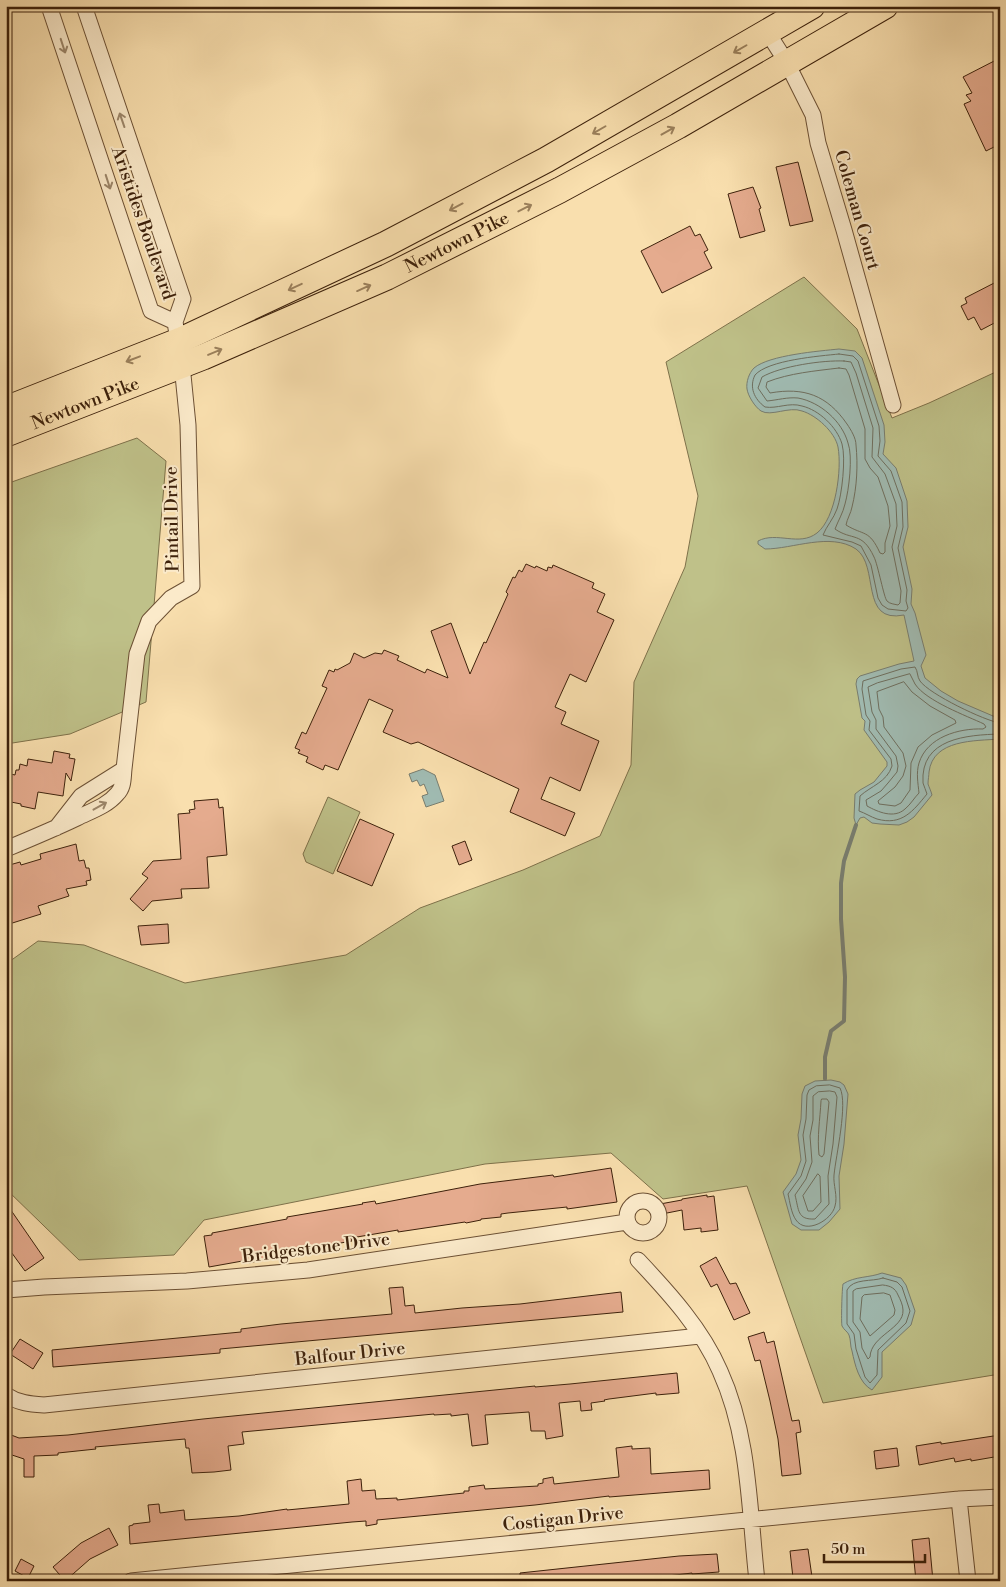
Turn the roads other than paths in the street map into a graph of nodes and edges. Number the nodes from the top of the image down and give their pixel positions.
1 (49, 6) edge
2 (84, 6) edge
3 (812, 6) edge
4 (885, 6) edge
5 (768, 33) junction
6 (787, 63) junction
7 (177, 332) junction
8 (182, 365) junction
9 (893, 405) dead end
10 (6, 408) edge
11 (6, 434) edge
12 (6, 849) edge
13 (628, 1222) dead end
14 (638, 1260) dead end
15 (6, 1290) edge
16 (700, 1336) junction
17 (6, 1395) edge
18 (1000, 1497) edge
19 (959, 1499) junction
20 (750, 1520) junction
21 (131, 1581) edge
22 (757, 1581) edge
23 (968, 1581) edge

1 -> 7 street, Aristides Boulevard
7 -> 2 street, Aristides Boulevard
3 - 5 highway, Newtown Pike
4 - 6 highway, Newtown Pike
5 - 6 street, Coleman Court
5 -> 7 highway, Newtown Pike
8 -> 6 highway, Newtown Pike
6 - 9 street, Coleman Court
7 - 8 street
7 -> 10 highway, Newtown Pike
8 - 11 highway, Newtown Pike
8 - 12 street, Pintail Drive
13 - 15 street, Bridgestone Drive
14 - 16 street
16 - 17 street, Balfour Drive
16 - 20 street
18 - 19 street, Costigan Drive
19 - 20 street, Costigan Drive
19 - 23 street
20 - 21 street, Costigan Drive
20 - 22 street

